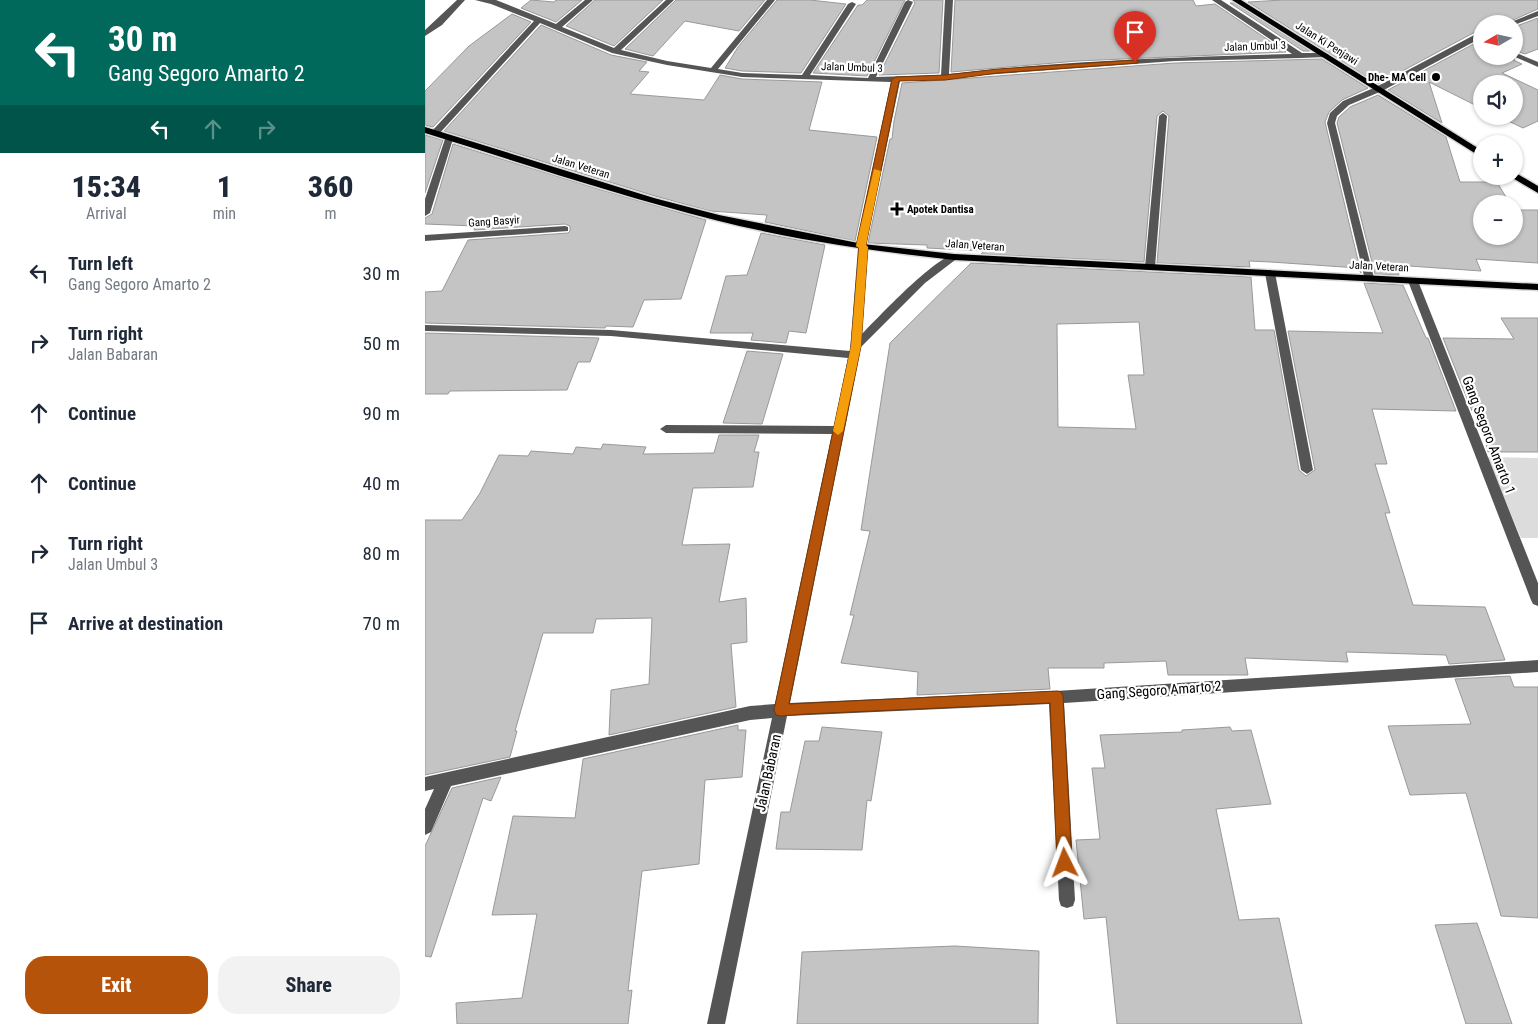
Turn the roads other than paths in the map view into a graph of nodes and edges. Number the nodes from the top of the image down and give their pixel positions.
1 (461, 0) edge
2 (479, 0) edge
3 (589, 0) edge
4 (670, 0) edge
5 (771, 0) edge
6 (949, 0) edge
7 (1216, 0) edge
8 (1236, 0) edge
9 (493, 1) edge
10 (909, 2) dead end
11 (852, 4) dead end
12 (1538, 13) edge
13 (1523, 19) edge
14 (539, 20) junction
15 (557, 27) junction
16 (425, 34) edge
17 (1473, 41) edge
18 (615, 52) junction
19 (1325, 55) junction
20 (1301, 56) junction
21 (1523, 58) edge
22 (1538, 65) edge
23 (713, 70) junction
24 (805, 77) junction
25 (945, 77) junction
26 (896, 79) junction
27 (871, 80) junction
28 (1379, 89) junction
29 (1163, 116) dead end
30 (430, 132) edge
31 (449, 139) junction
32 (1473, 149) edge
33 (1523, 181) edge
34 (1538, 190) edge
35 (425, 212) edge
36 (565, 229) dead end
37 (425, 238) edge
38 (862, 246) junction
39 (954, 256) junction
40 (1150, 267) junction
41 (1270, 273) junction
42 (1369, 278) junction
43 (1413, 281) junction
44 (1538, 287) edge
45 (425, 328) edge
46 (855, 350) junction
47 (666, 429) dead end
48 (838, 430) junction
49 (1307, 470) dead end
50 (1538, 600) edge
51 (1538, 666) edge
52 (1057, 696) junction
53 (781, 710) junction
54 (446, 780) junction
55 (425, 784) edge
56 (425, 827) edge
57 (1067, 900) dead end
58 (716, 1024) edge

1 - 16 street
2 - 9 street, Jalan Umbul 3
3 - 15 street
4 - 18 street
5 - 23 street
6 - 25 street
7 - 20 street
8 - 19 main road, Jalan Ki Penjawi
9 - 14 street, Jalan Umbul 3
10 - 27 street
11 - 24 street
12 - 13 street
14 - 15 street, Jalan Umbul 3
14 - 30 street
15 - 18 street, Jalan Umbul 3
17 - 28 street
18 - 23 street, Jalan Umbul 3
19 - 20 street, Jalan Umbul 3
19 - 28 main road, Jalan Ki Penjawi
20 - 25 street, Jalan Umbul 3
21 - 22 street
23 - 24 street, Jalan Umbul 3
24 - 27 street, Jalan Umbul 3
25 - 26 street, Jalan Umbul 3
26 - 27 street, Jalan Umbul 3
26 - 38 street, Jalan Babaran
28 - 32 main road, Jalan Ki Penjawi
28 - 42 street
29 - 40 street
30 - 31 main road, Jalan Veteran
31 - 35 street
31 - 38 main road, Jalan Veteran
33 - 34 main road
36 - 37 street, Gang Basyir
38 - 39 main road, Jalan Veteran
38 - 46 street, Jalan Babaran
39 - 40 main road, Jalan Veteran
39 - 46 street
40 - 41 main road, Jalan Veteran
41 - 42 main road, Jalan Veteran
41 - 49 street
42 - 43 main road, Jalan Veteran
43 - 44 main road, Jalan Veteran
43 - 50 street, Gang Segoro Amarto 1
45 - 46 street
46 - 48 street, Jalan Babaran
47 - 48 street
48 - 53 street, Jalan Babaran
51 - 52 street, Gang Segoro Amarto 2
52 - 53 street, Gang Segoro Amarto 2
52 - 57 street
53 - 54 street, Gang Segoro Amarto 2
53 - 58 street, Jalan Babaran
54 - 55 street, Gang Segoro Amarto 2
54 - 56 street

